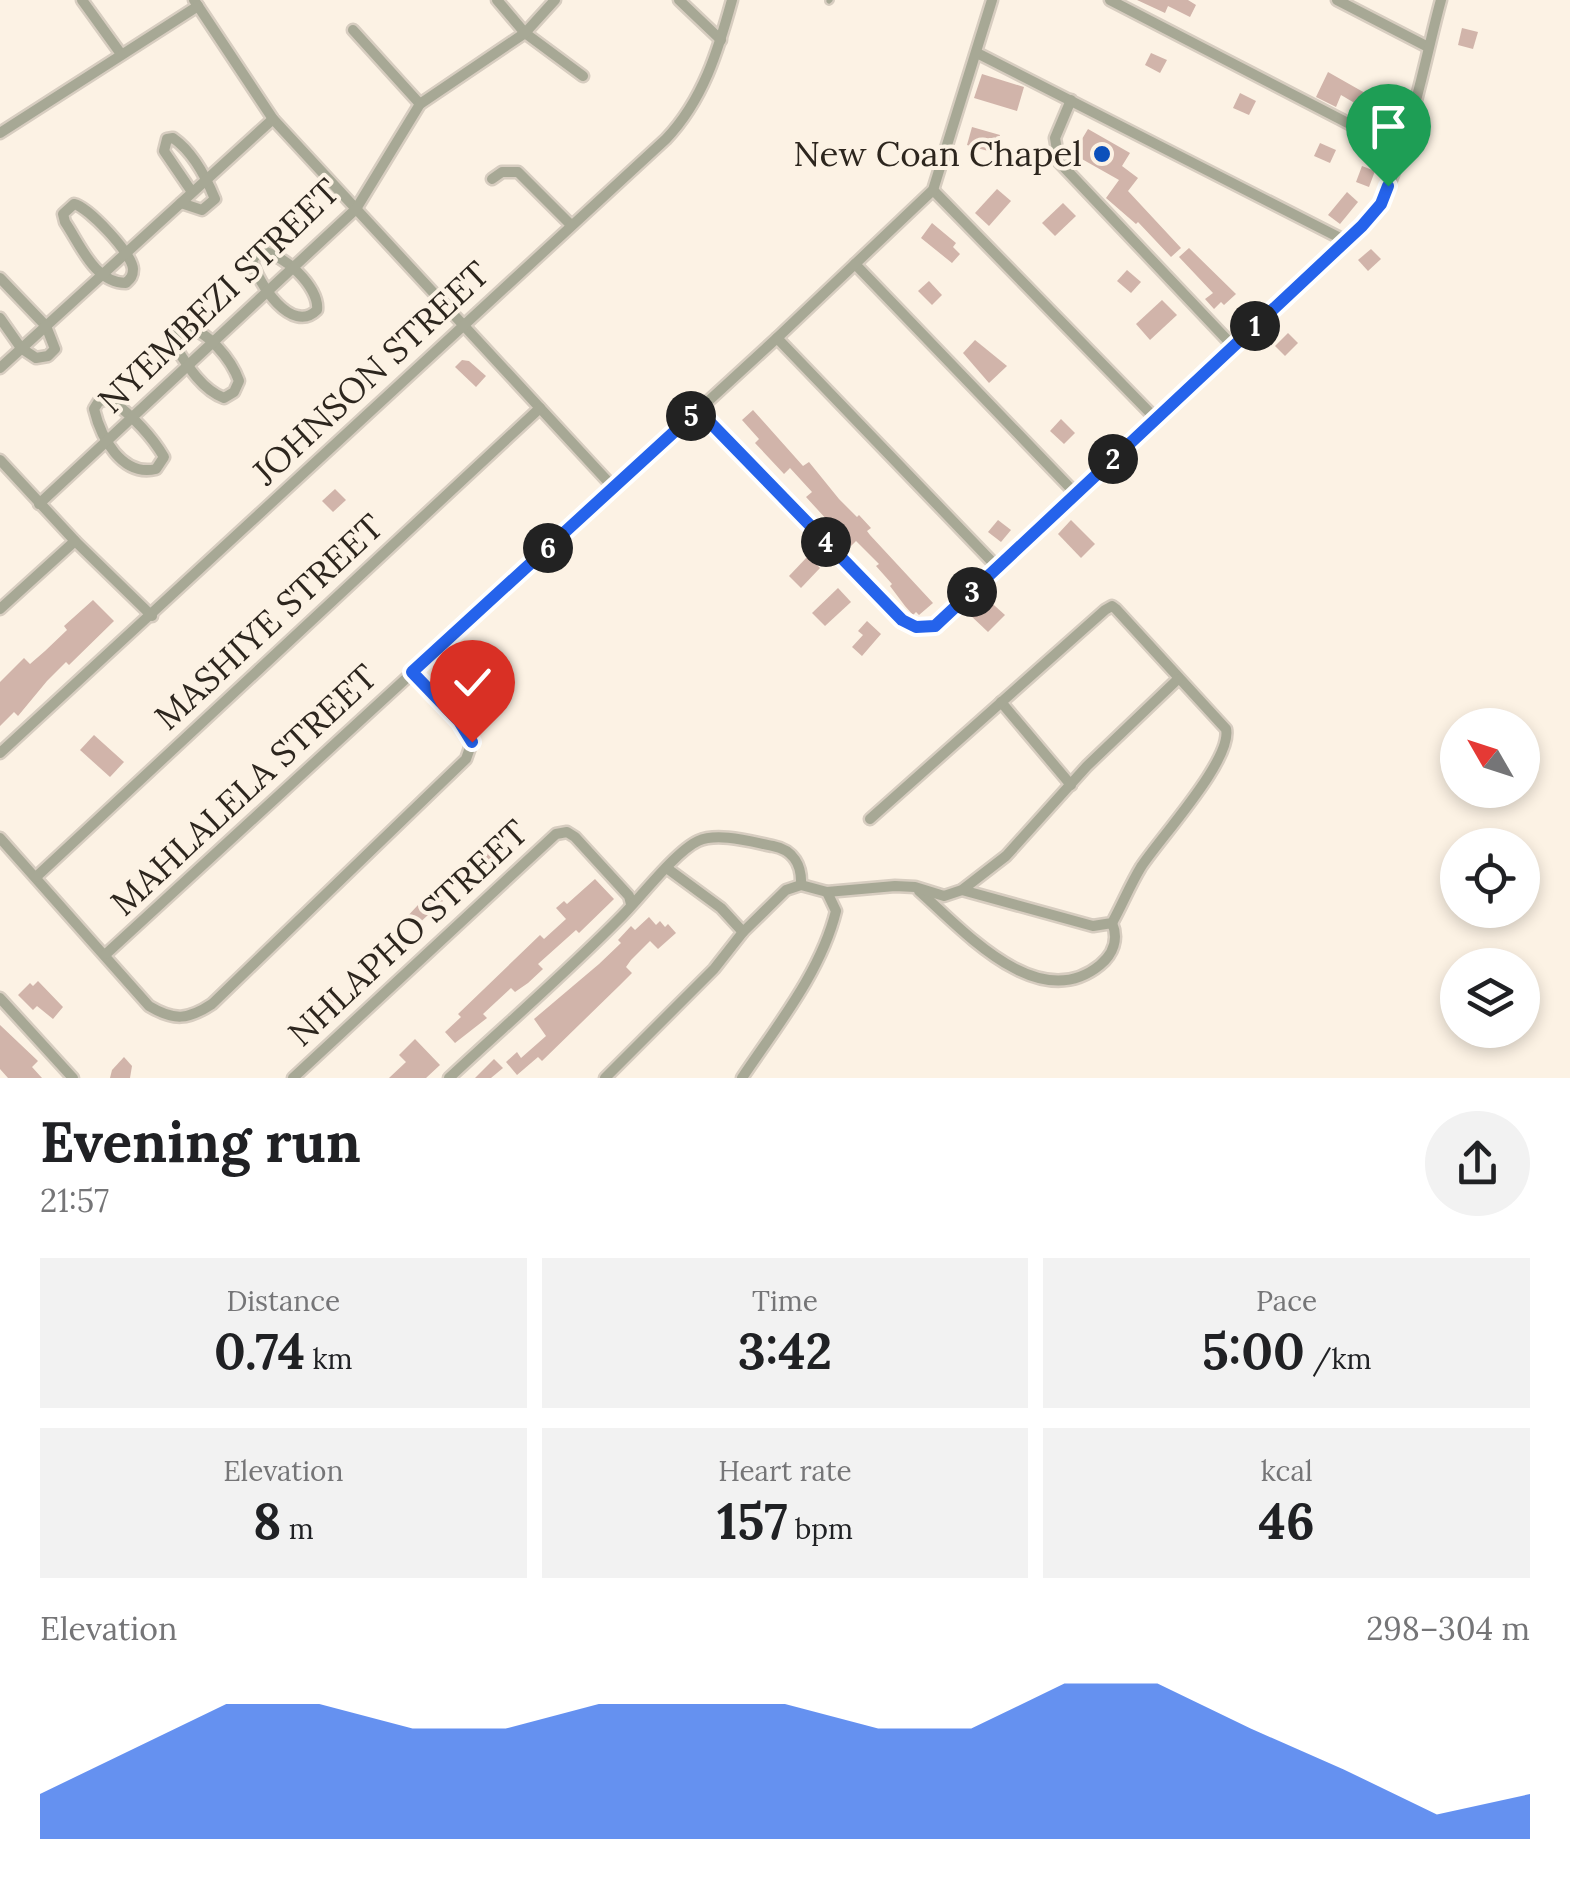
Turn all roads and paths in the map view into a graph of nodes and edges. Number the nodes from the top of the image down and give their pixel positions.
1 (82, 0) edge
2 (497, 0) edge
3 (555, 0) edge
4 (679, 0) edge
5 (732, 0) edge
6 (992, 0) edge
7 (1110, 0) edge
8 (1337, 0) edge
9 (1440, 0) edge
10 (196, 3) edge
11 (354, 30) dead end
12 (526, 33) junction
13 (722, 40) junction
14 (1428, 47) junction
15 (121, 54) junction
16 (977, 54) junction
17 (583, 76) dead end
18 (1071, 100) junction
19 (420, 104) junction
20 (273, 118) junction
21 (0, 134) edge
22 (1400, 150) junction
23 (207, 179) junction
24 (492, 179) dead end
25 (934, 190) junction
26 (192, 192) junction
27 (182, 202) junction
28 (356, 209) junction
29 (571, 225) junction
30 (1346, 241) junction
31 (126, 252) junction
32 (854, 264) junction
33 (293, 268) junction
34 (100, 275) junction
35 (0, 278) edge
36 (269, 291) junction
37 (0, 318) edge
38 (465, 324) junction
39 (46, 326) junction
40 (777, 338) junction
41 (212, 342) junction
42 (1233, 346) junction
43 (21, 348) junction
44 (188, 366) junction
45 (0, 368) edge
46 (540, 408) junction
47 (698, 410) junction
48 (133, 417) junction
49 (1156, 419) junction
50 (106, 442) junction
51 (0, 460) edge
52 (614, 487) junction
53 (1076, 494) junction
54 (39, 504) junction
55 (75, 541) junction
56 (998, 568) junction
57 (0, 609) edge
58 (152, 616) junction
59 (412, 672) junction
60 (1178, 678) junction
61 (1001, 702) junction
62 (0, 754) edge
63 (1071, 785) junction
64 (870, 818) dead end
65 (0, 838) edge
66 (668, 869) junction
67 (36, 877) junction
68 (801, 885) junction
69 (915, 887) junction
70 (962, 890) junction
71 (827, 892) junction
72 (631, 904) junction
73 (1112, 924) junction
74 (743, 932) junction
75 (106, 954) junction
76 (0, 998) edge
77 (73, 1078) edge
78 (293, 1078) edge
79 (449, 1078) edge
80 (605, 1078) edge
81 (742, 1078) edge

1 - 15 street
2 - 12 street
3 - 12 street, NYEMBEZI STREET
4 - 13 street
5 - 13 street, JOHNSON STREET
6 - 16 street, MAHLALELA STREET
7 - 22 street
8 - 14 street
9 - 14 street
10 - 15 street
10 - 20 street
11 - 19 street
12 - 17 street
12 - 19 street, NYEMBEZI STREET
13 - 29 street, JOHNSON STREET
14 - 22 street
15 - 21 street
16 - 18 street
16 - 25 street, MAHLALELA STREET
18 - 30 street
18 - 42 street
19 - 28 street, NYEMBEZI STREET
20 - 23 street
20 - 28 street
22 - 30 street
23 - 26 street
23 - 26 street
23 - 27 street
24 - 29 street
25 - 32 street, MAHLALELA STREET
25 - 49 street
26 - 27 street
27 - 31 street
28 - 33 street, NYEMBEZI STREET
28 - 38 street
29 - 38 street, JOHNSON STREET
30 - 42 street
31 - 34 street
31 - 34 street
31 - 34 street
32 - 40 street, MAHLALELA STREET
32 - 53 street
33 - 36 street, NYEMBEZI STREET
33 - 36 street
33 - 36 street
34 - 39 street
35 - 39 street
36 - 41 street, NYEMBEZI STREET
37 - 43 street
38 - 46 street
38 - 58 street, JOHNSON STREET
39 - 43 street
39 - 43 street
40 - 47 street, MAHLALELA STREET
40 - 56 street
41 - 44 street, NYEMBEZI STREET
41 - 44 street
41 - 44 street
42 - 49 street
43 - 45 street
44 - 48 street, NYEMBEZI STREET
46 - 52 street
46 - 67 street, MASHIYE STREET
47 - 52 street, MAHLALELA STREET
47 - 56 street
48 - 50 street, NYEMBEZI STREET
48 - 50 street
48 - 50 street
49 - 53 street
50 - 54 street, NYEMBEZI STREET
51 - 54 street
52 - 59 street, MAHLALELA STREET
53 - 56 street
54 - 55 street
55 - 57 street
55 - 58 street
58 - 62 street, JOHNSON STREET
59 - 75 street, MAHLALELA STREET
59 - 75 street
60 - 61 street
60 - 63 street
60 - 73 street
61 - 63 street
61 - 64 street
63 - 70 street
65 - 67 street
66 - 68 street
66 - 72 street
66 - 74 street
67 - 75 street
68 - 71 street
68 - 74 street
69 - 70 street
69 - 71 street
69 - 73 street
70 - 73 street
71 - 81 street
72 - 78 street, NHLAPHO STREET
72 - 79 street
74 - 80 street
76 - 77 street

